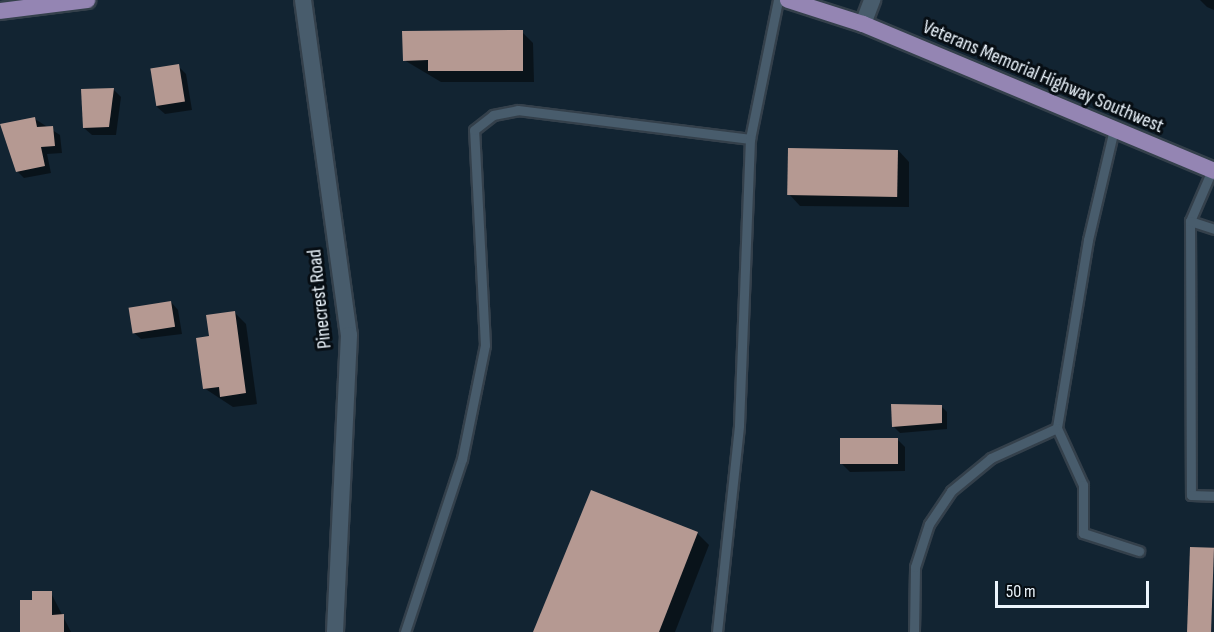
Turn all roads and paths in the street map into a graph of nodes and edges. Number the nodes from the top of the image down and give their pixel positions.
1 (87, 0) edge
2 (303, 0) edge
3 (778, 0) edge
4 (788, 0) edge
5 (872, 0) edge
6 (0, 11) edge
7 (863, 24) junction
8 (1114, 129) junction
9 (750, 139) junction
10 (1213, 170) edge
11 (1190, 221) junction
12 (1214, 229) edge
13 (1057, 428) junction
14 (1214, 496) edge
15 (1138, 551) dead end
16 (335, 632) edge
17 (405, 632) edge
18 (717, 632) edge
19 (914, 632) edge

1 - 6 main road
2 - 16 street, Pinecrest Road
3 - 9 lane
4 - 7 main road, Veterans Memorial Highway Southwest
5 - 7 street
7 - 8 main road, Veterans Memorial Highway Southwest
8 - 10 main road, Veterans Memorial Highway Southwest
8 - 13 lane
9 - 17 lane
9 - 18 lane
10 - 11 lane
11 - 12 lane
11 - 14 lane
13 - 15 lane
13 - 19 lane

